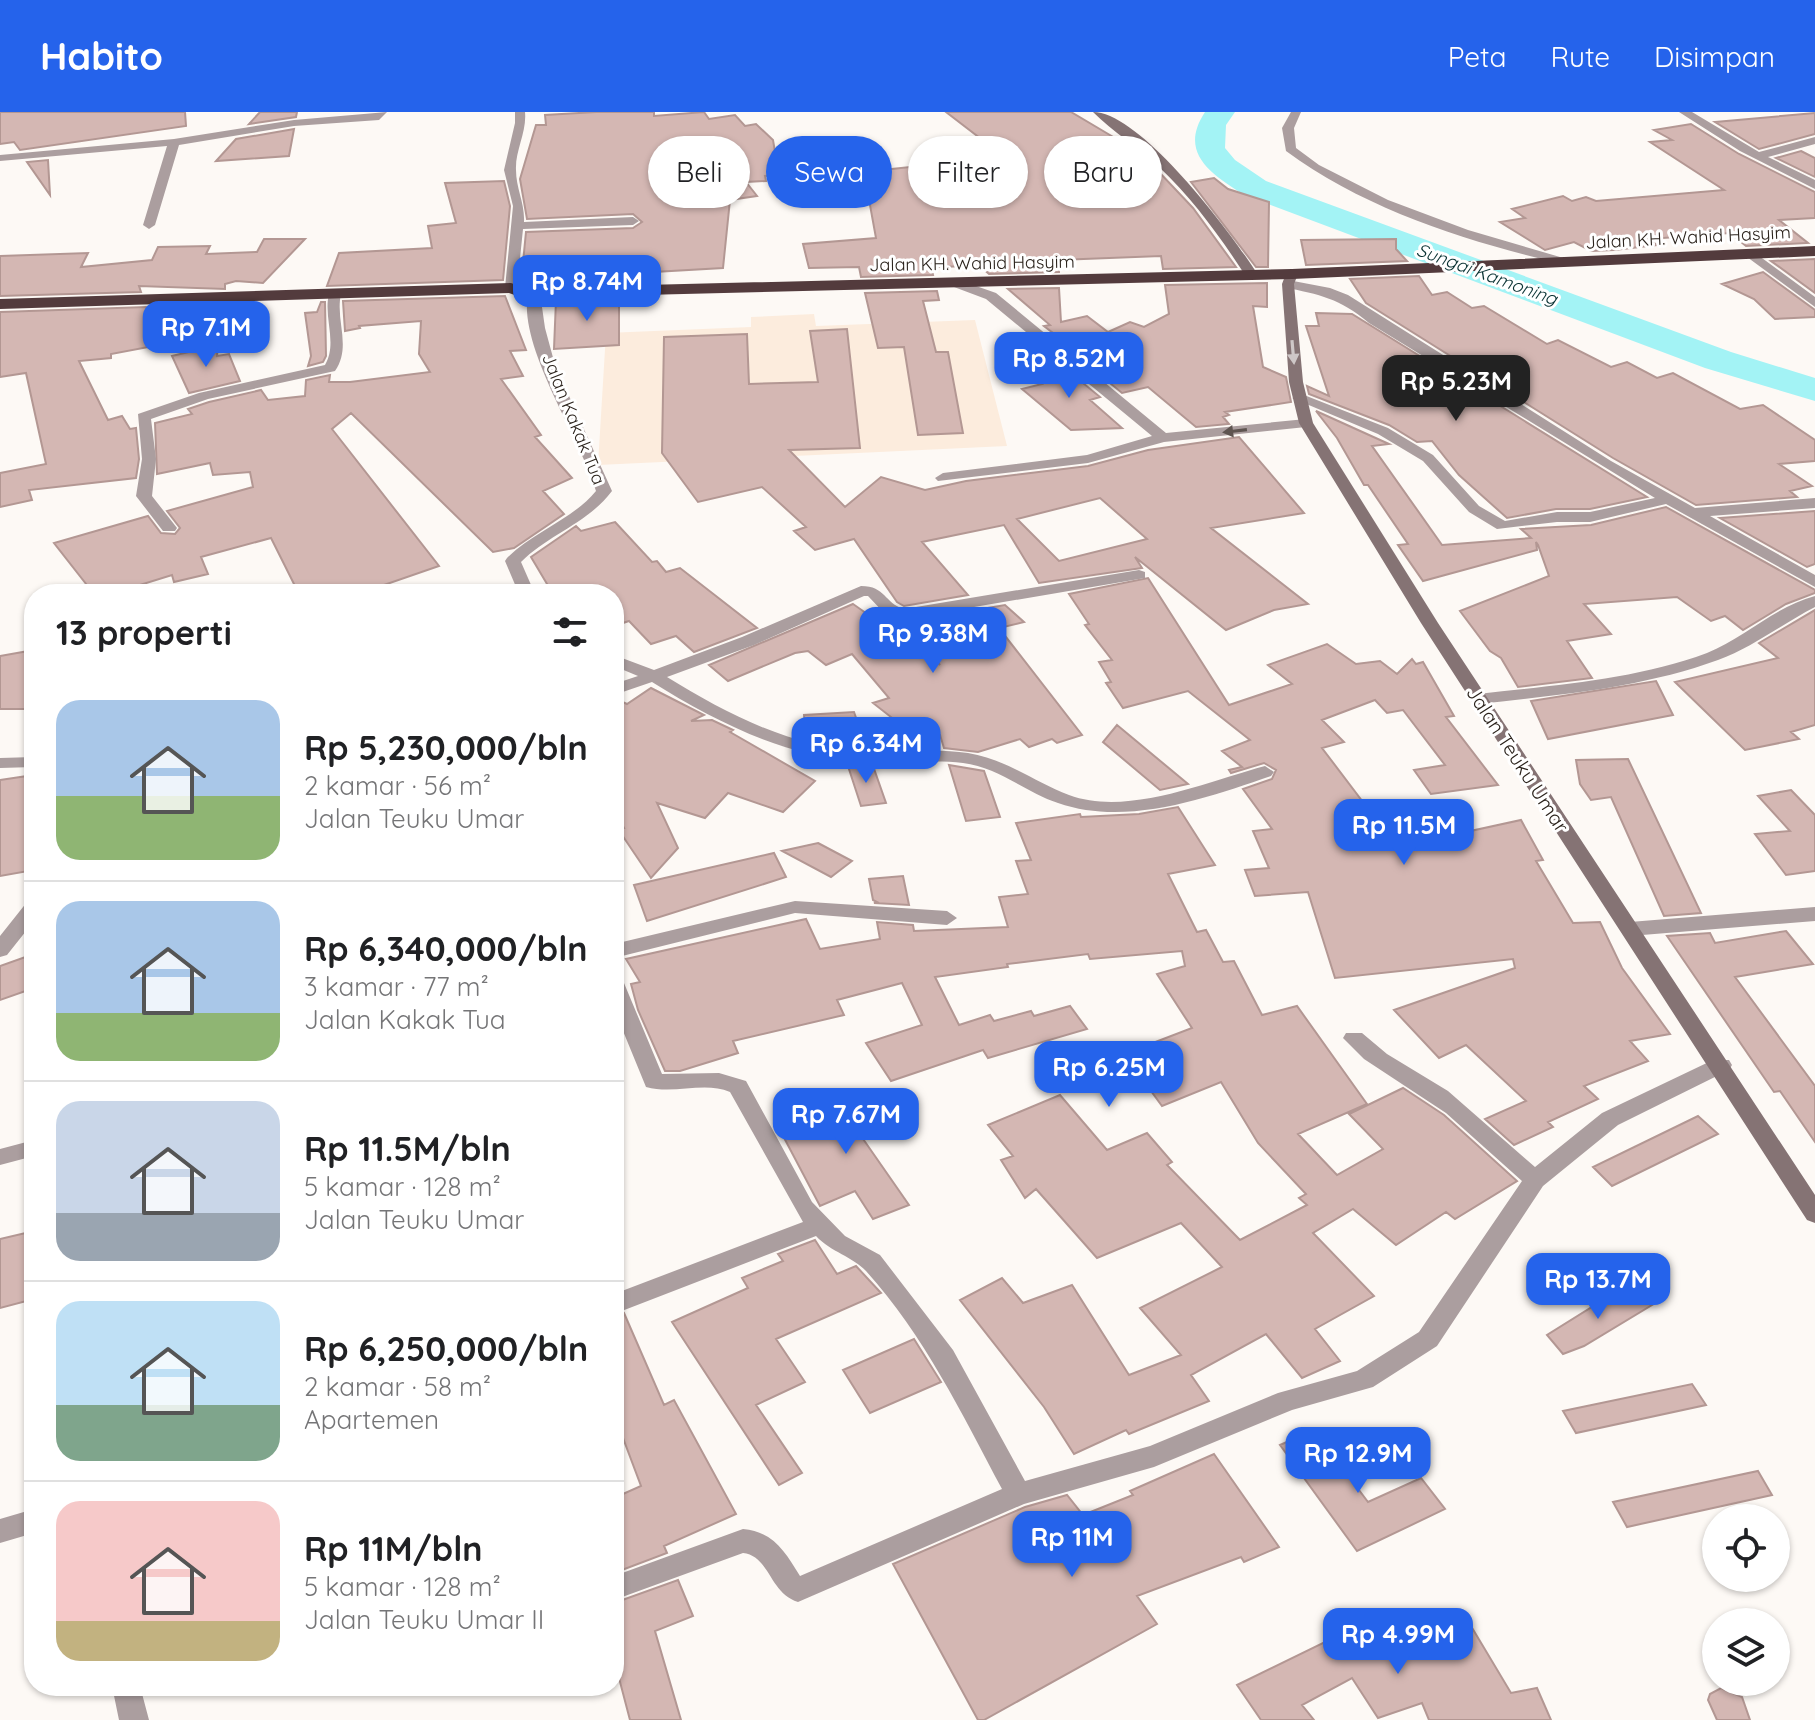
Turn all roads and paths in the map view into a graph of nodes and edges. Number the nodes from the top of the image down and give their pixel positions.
1 (382, 112) edge
2 (520, 112) edge
3 (1098, 112) edge
4 (1296, 112) edge
5 (1684, 112) edge
6 (1815, 140) edge
7 (174, 142) junction
8 (1758, 156) junction
9 (0, 158) edge
10 (1815, 185) edge
11 (633, 221) dead end
12 (149, 225) dead end
13 (519, 226) junction
14 (1815, 251) edge
15 (1751, 254) junction
16 (1567, 262) junction
17 (1252, 275) junction
18 (1289, 279) junction
19 (1016, 282) junction
20 (959, 284) junction
21 (523, 291) junction
22 (991, 296) junction
23 (333, 299) junction
24 (1815, 303) edge
25 (0, 304) edge
26 (0, 314) edge
27 (1299, 398) junction
28 (1306, 423) junction
29 (1163, 438) junction
30 (943, 478) dead end
31 (1670, 499) junction
32 (1813, 505) edge
33 (1693, 513) junction
34 (169, 528) dead end
35 (1139, 575) dead end
36 (1815, 582) edge
37 (523, 584) edge
38 (1815, 601) edge
39 (624, 664) edge
40 (654, 676) junction
41 (624, 686) edge
42 (1478, 699) junction
43 (24, 762) edge
44 (0, 763) edge
45 (1265, 772) dead end
46 (1815, 914) edge
47 (947, 918) dead end
48 (24, 920) edge
49 (1630, 929) junction
50 (624, 949) edge
51 (0, 950) edge
52 (624, 1031) edge
53 (1354, 1038) dead end
54 (1721, 1065) junction
55 (24, 1151) edge
56 (0, 1157) edge
57 (1535, 1180) junction
58 (1815, 1214) edge
59 (820, 1225) junction
60 (624, 1300) edge
61 (1019, 1494) junction
62 (24, 1524) edge
63 (0, 1531) edge
64 (624, 1584) edge
65 (128, 1696) edge
66 (134, 1720) edge

1 - 7 street
2 - 13 street
3 - 17 street
4 - 16 street
5 - 8 street
6 - 8 street
7 - 9 street
7 - 12 street
8 - 10 street
11 - 13 street
13 - 21 street
14 - 15 highway, Jalan KH. Wahid Hasyim
15 - 16 highway, Jalan KH. Wahid Hasyim
15 - 24 street
16 - 18 highway, Jalan KH. Wahid Hasyim
17 - 18 highway, Jalan KH. Wahid Hasyim
17 - 19 highway, Jalan KH. Wahid Hasyim
18 -> 27 street, Jalan Teuku Umar
18 - 31 street
19 - 20 highway, Jalan KH. Wahid Hasyim
19 - 22 street
20 - 21 highway, Jalan KH. Wahid Hasyim
20 - 22 street
21 - 23 highway, Jalan KH. Wahid Hasyim
21 - 37 street, Jalan Kakak Tua
22 - 29 street
23 - 25 highway, Jalan KH. Wahid Hasyim
23 - 26 highway, Jalan KH. Wahid Hasyim
23 - 34 street
27 - 28 street, Jalan Teuku Umar
27 - 31 street
28 -> 29 street
28 - 42 street, Jalan Teuku Umar
29 - 30 street
31 - 33 street
32 - 33 street
33 - 36 street
35 - 40 street
38 - 42 street
39 - 40 street
40 - 41 street
40 - 45 street
42 - 49 street, Jalan Teuku Umar
43 - 44 street
46 - 49 street
47 - 50 street
48 - 51 street
49 - 54 street, Jalan Teuku Umar
52 - 59 street
53 - 57 street
54 - 57 street
54 - 58 street, Jalan Teuku Umar
55 - 56 street
57 - 61 street
59 - 60 street
59 - 61 street
61 - 64 street
62 - 63 street
65 - 66 street

